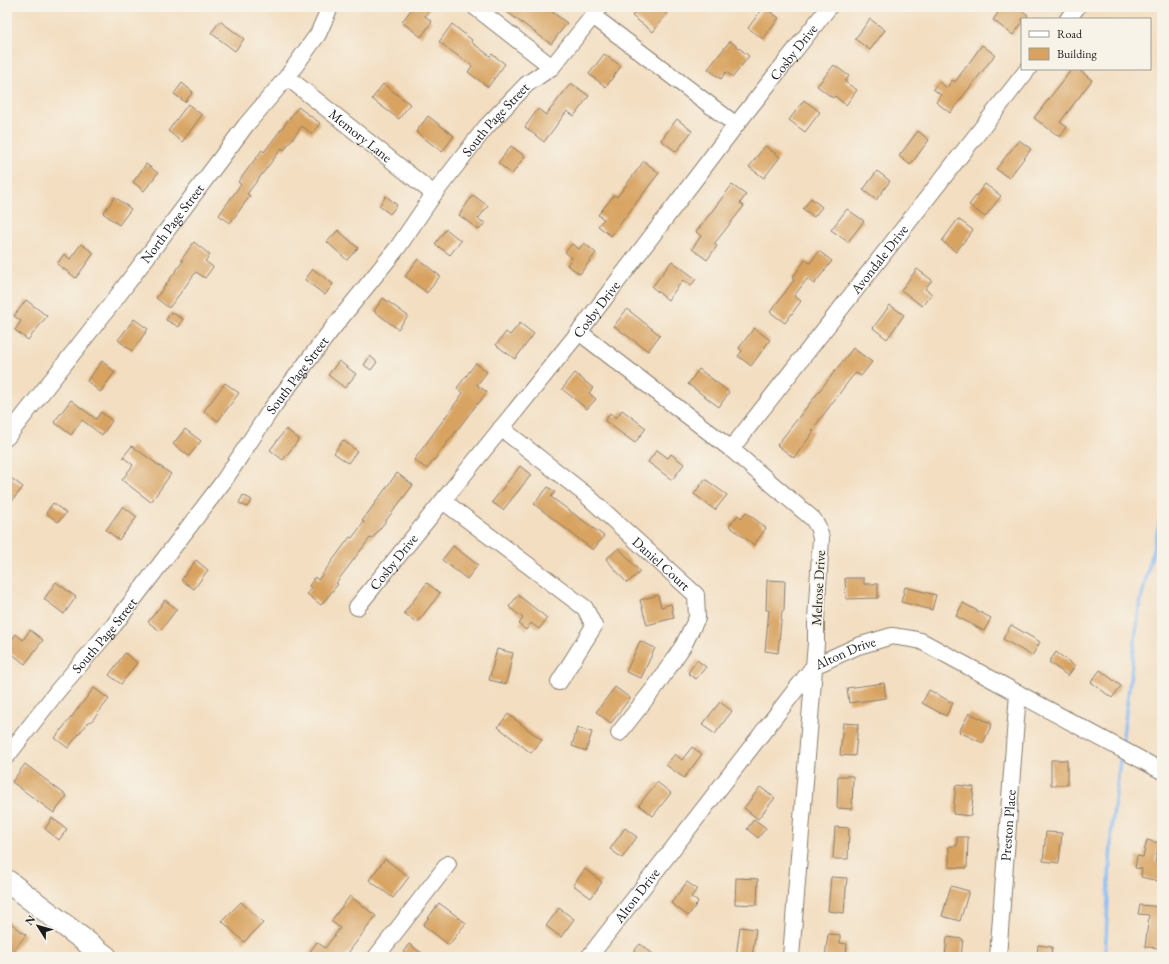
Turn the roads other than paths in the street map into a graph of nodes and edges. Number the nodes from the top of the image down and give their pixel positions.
1 (330, 7) edge
2 (474, 7) edge
3 (829, 7) edge
4 (1077, 7) edge
5 (596, 12) edge
6 (1069, 18) edge
7 (552, 67) junction
8 (1027, 70) edge
9 (287, 77) junction
10 (736, 125) junction
11 (434, 194) junction
12 (579, 332) junction
13 (501, 428) junction
14 (7, 437) edge
15 (731, 449) junction
16 (443, 500) junction
17 (357, 607) dead end
18 (814, 666) junction
19 (558, 682) dead end
20 (1018, 693) junction
21 (619, 733) dead end
22 (7, 756) edge
23 (1162, 771) edge
24 (448, 864) dead end
25 (7, 881) edge
26 (106, 957) edge
27 (376, 957) edge
28 (589, 957) edge
29 (791, 957) edge
30 (998, 957) edge

1 - 9 street, North Page Street
2 - 7 street
3 - 10 street, Cosby Drive
4 - 6 street
5 - 7 street, South Page Street
5 - 10 street
7 - 11 street, South Page Street
8 - 15 street, Avondale Drive
9 - 11 street, Memory Lane
9 - 14 street, North Page Street
10 - 12 street, Cosby Drive
11 - 22 street, South Page Street
12 - 13 street, Cosby Drive
12 - 15 street, Melrose Drive
13 - 16 street, Cosby Drive
13 - 21 street, Daniel Court
15 - 18 street, Melrose Drive
16 - 17 street, Cosby Drive
16 - 19 street
18 - 20 street, Alton Drive
18 - 28 street, Alton Drive
18 - 29 street, Melrose Drive
20 - 23 street, Alton Drive
20 - 30 street, Preston Place
24 - 27 street
25 - 26 highway

